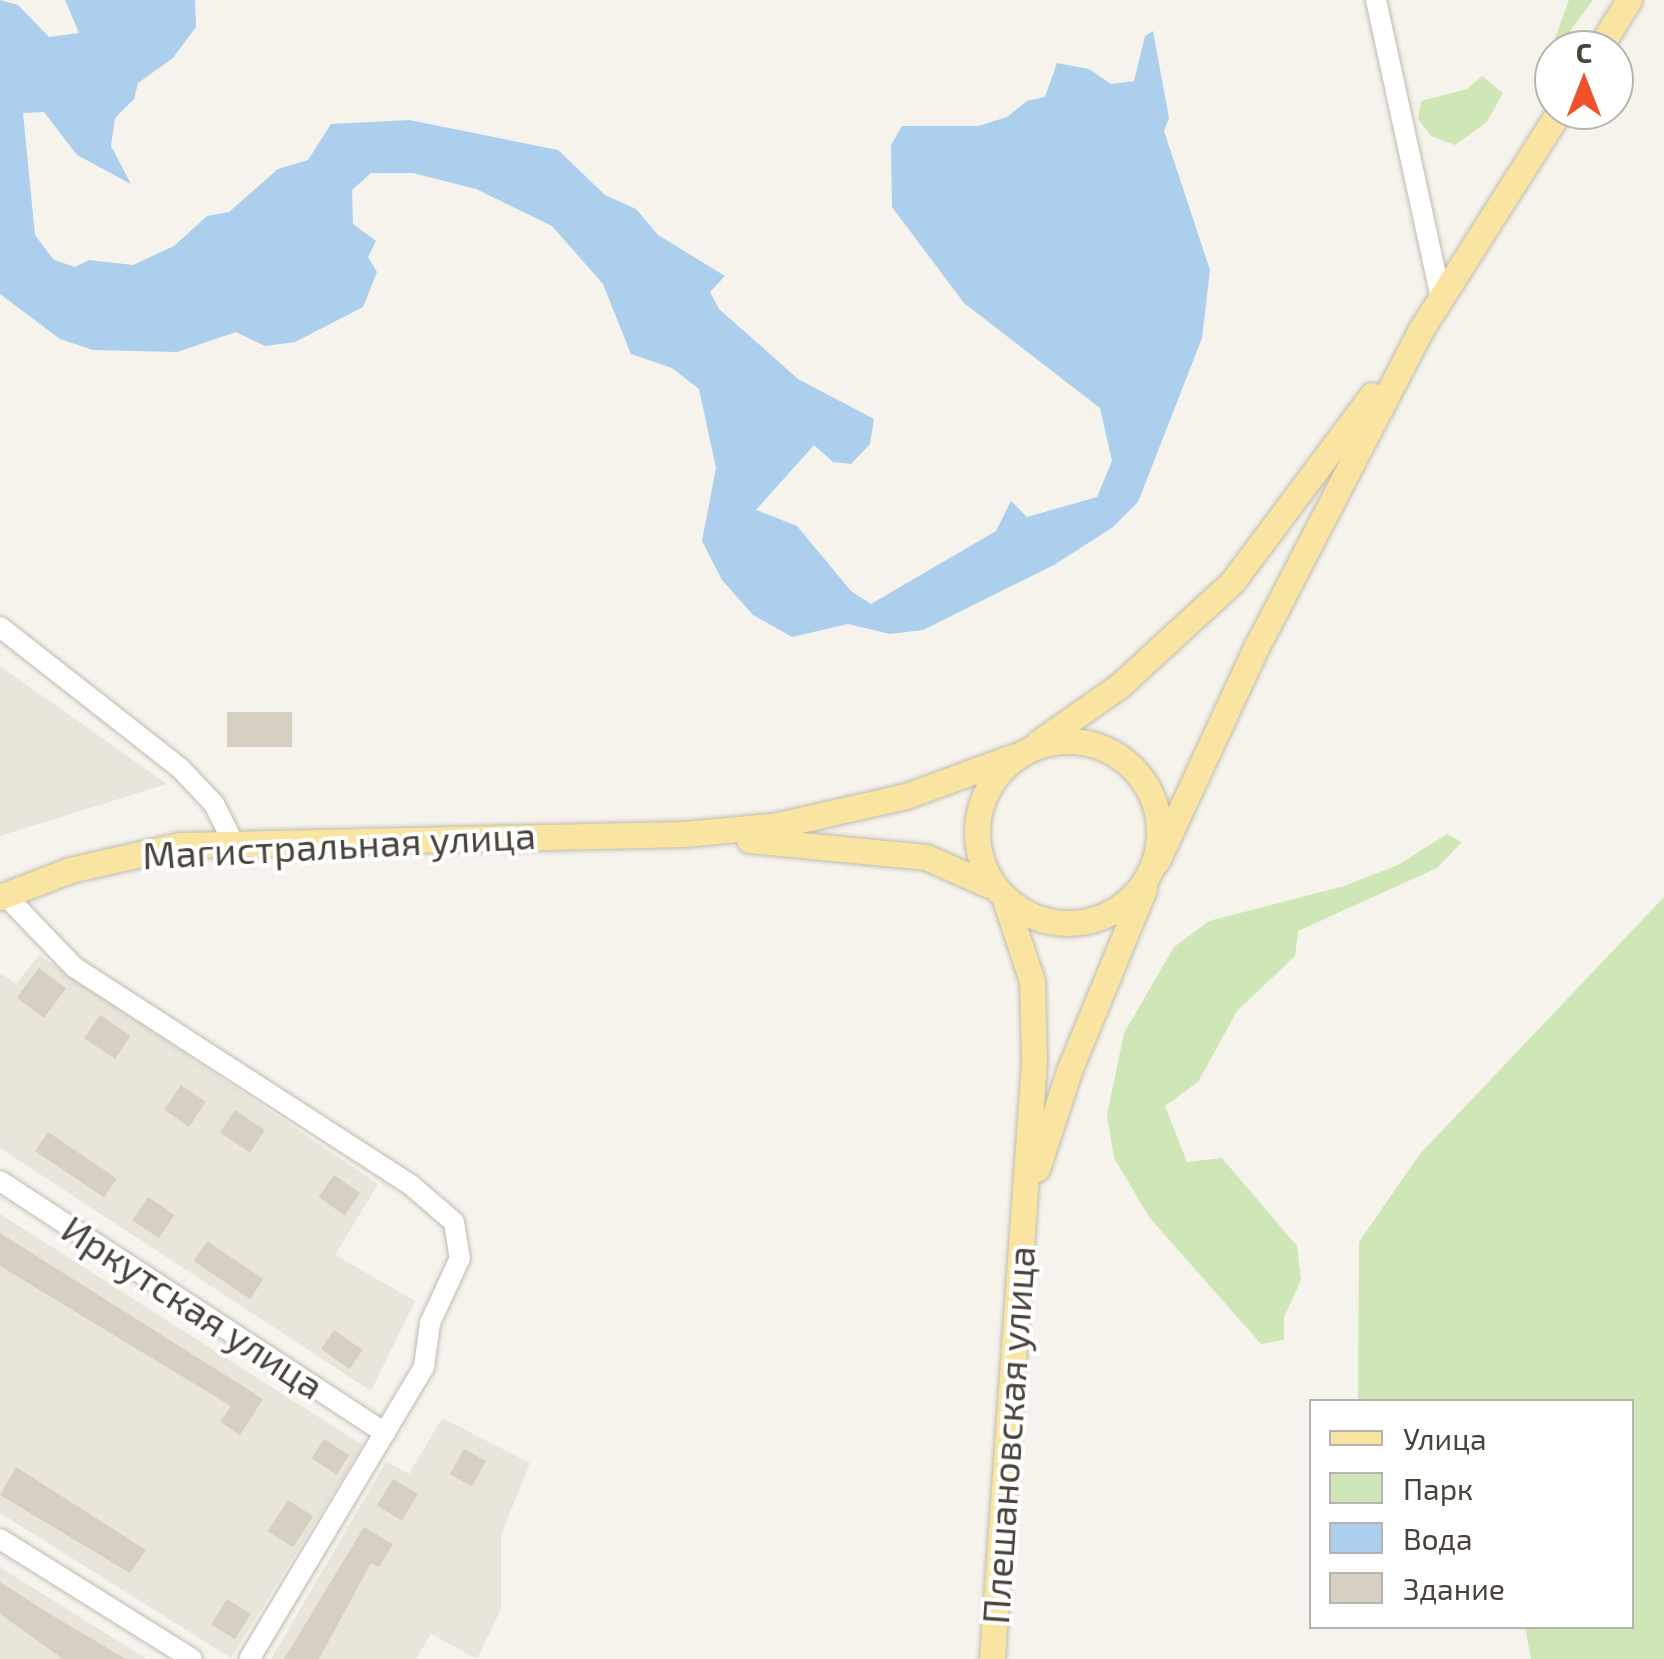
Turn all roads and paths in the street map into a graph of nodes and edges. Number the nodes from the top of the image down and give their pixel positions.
1 (1376, 0) edge
2 (1629, 0) edge
3 (1610, 30) edge
4 (1547, 130) edge
5 (1441, 297) junction
6 (1420, 331) junction
7 (0, 627) edge
8 (1025, 750) junction
9 (685, 834) junction
10 (233, 842) junction
11 (1152, 870) junction
12 (998, 894) junction
13 (2, 896) edge
14 (0, 1181) edge
15 (1024, 1212) junction
16 (385, 1433) junction
17 (0, 1538) edge
18 (192, 1659) edge
19 (249, 1659) edge
20 (992, 1659) edge

1 - 5 street
2 - 3 main road
4 - 5 main road
5 - 6 main road
6 - 8 main road
6 - 11 main road
7 - 10 street
8 - 9 main road, Магистральная улица
8 - 11 main road
8 - 12 main road
9 - 10 main road, Магистральная улица
9 - 12 main road, Магистральная улица
10 - 13 main road, Магистральная улица
11 - 12 main road
11 - 15 main road
12 - 15 main road
13 - 16 street
14 - 16 street, Иркутская улица
15 - 20 main road, Плешановская улица
16 - 19 street
17 - 18 street

